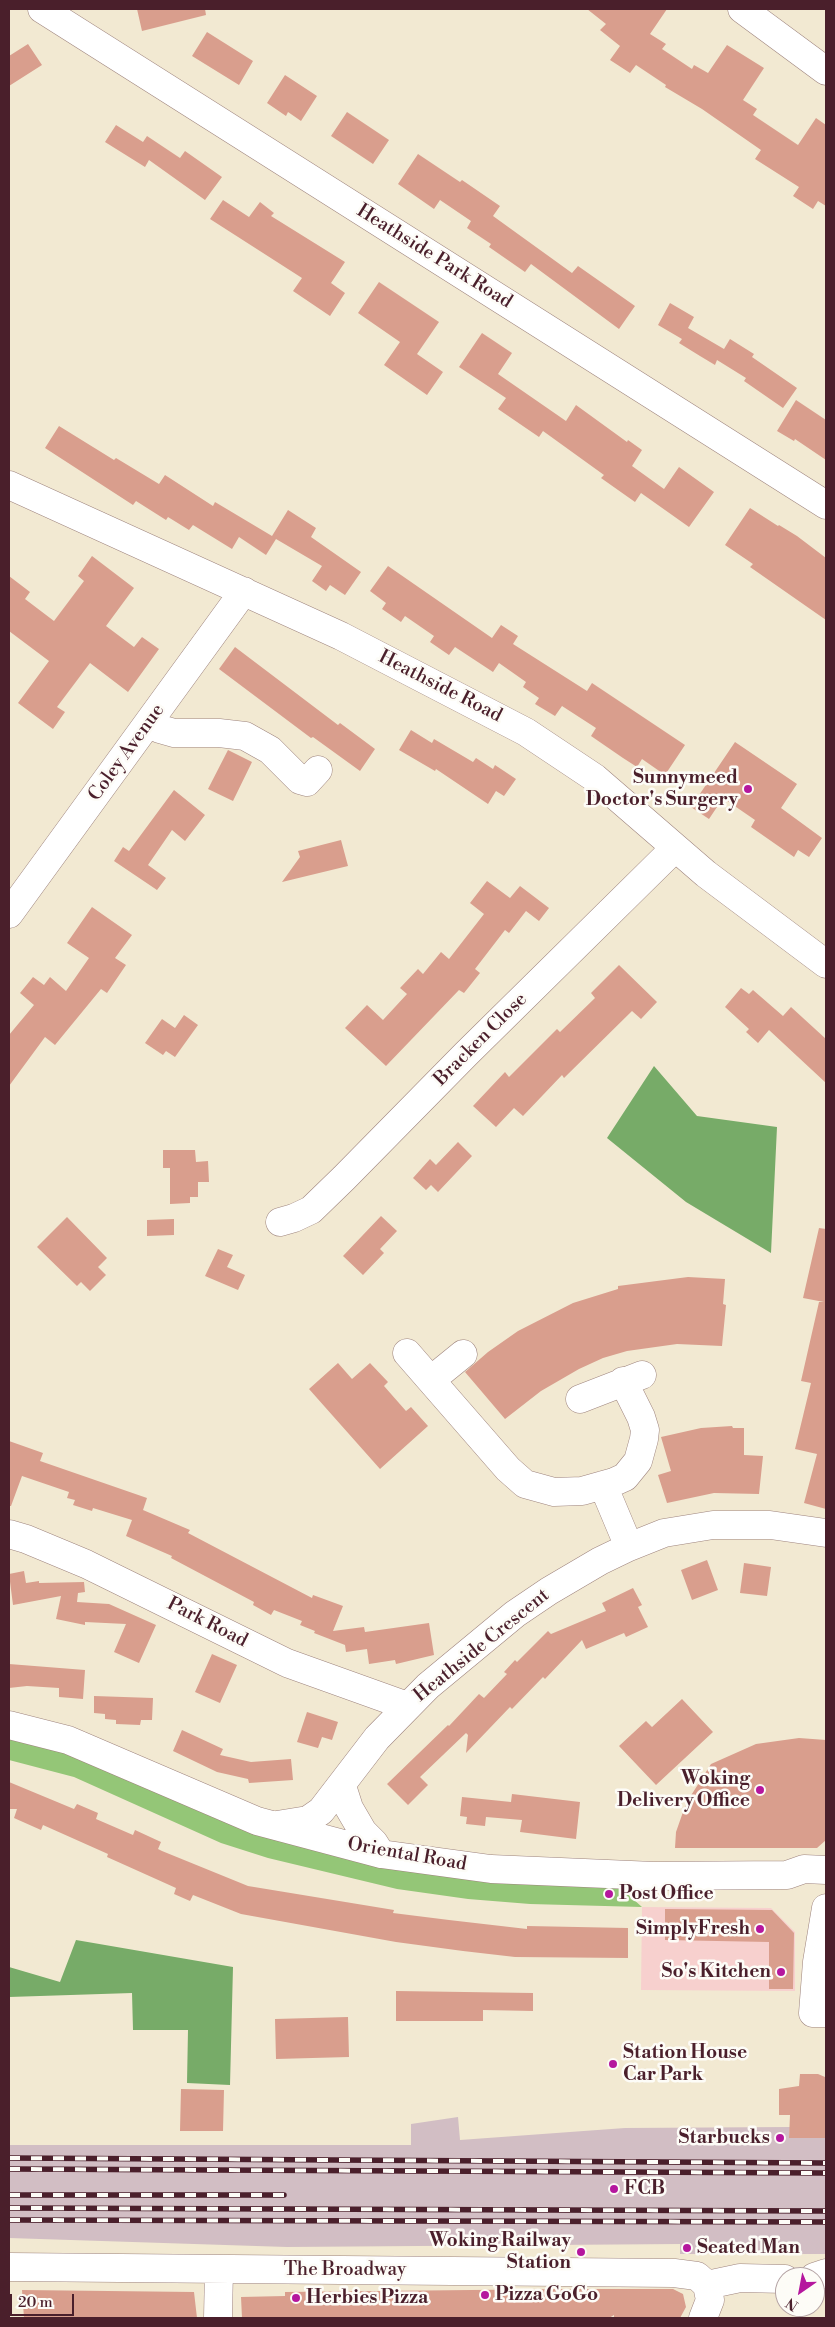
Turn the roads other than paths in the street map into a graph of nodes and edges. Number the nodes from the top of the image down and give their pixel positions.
1 (42, 9) edge
2 (742, 9) edge
3 (826, 71) edge
4 (9, 485) edge
5 (826, 505) edge
6 (244, 591) junction
7 (150, 722) junction
8 (318, 770) dead end
9 (675, 848) junction
10 (9, 914) edge
11 (826, 964) edge
12 (280, 1222) dead end
13 (407, 1353) dead end
14 (462, 1354) dead end
15 (431, 1380) junction
16 (580, 1399) dead end
17 (603, 1485) junction
18 (826, 1533) edge
19 (9, 1534) edge
20 (629, 1547) junction
21 (407, 1706) junction
22 (9, 1725) edge
23 (342, 1786) junction
24 (273, 1826) junction
25 (380, 1854) junction
26 (826, 1869) edge
27 (787, 1875) junction
28 (825, 1911) edge
29 (820, 2013) edge
30 (9, 2267) edge
31 (219, 2269) junction
32 (775, 2279) edge
33 (707, 2285) junction
34 (218, 2318) edge
35 (703, 2318) edge

1 - 5 street, Heathside Park Road
2 - 3 street
4 - 6 street, Heathside Road
6 - 7 street, Coley Avenue
6 - 9 street, Heathside Road
7 - 8 street
7 - 10 street, Coley Avenue
9 - 11 street, Heathside Road
9 - 12 street, Bracken Close
13 - 15 street
14 - 15 street
15 - 17 street
16 - 17 street
17 - 20 street
18 - 20 street, Heathside Crescent
19 - 21 street, Park Road
20 - 21 street, Heathside Crescent
21 - 23 street, Heathside Crescent
22 - 24 street, Oriental Road
23 - 24 street, Heathside Crescent
23 - 25 street
24 - 25 street, Oriental Road
25 - 27 street, Oriental Road
26 - 27 street, Oriental Road
27 - 28 street
28 - 29 street
30 - 31 street, The Broadway
31 - 33 street, The Broadway
31 - 34 street
32 - 33 street
33 - 35 street

